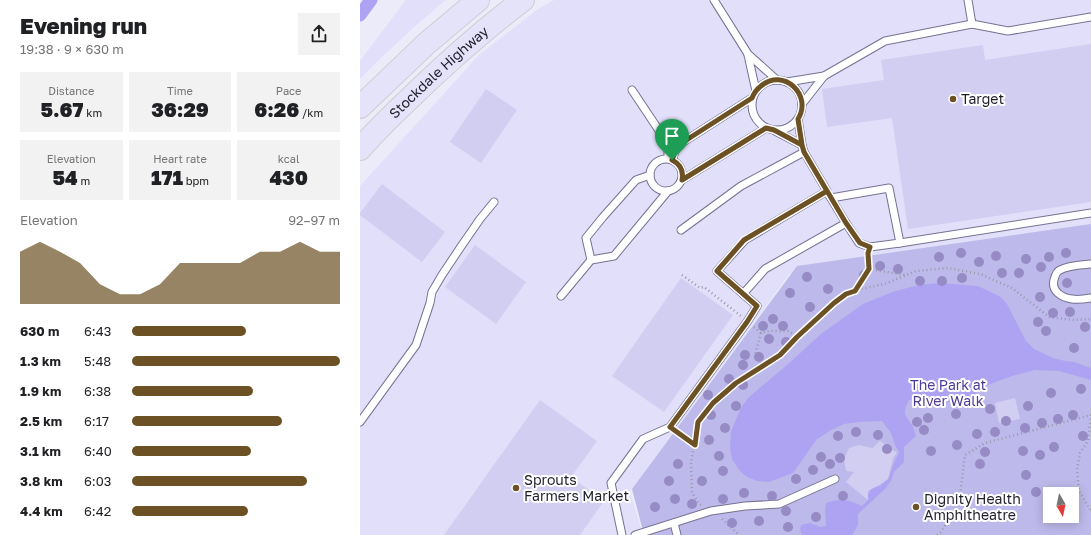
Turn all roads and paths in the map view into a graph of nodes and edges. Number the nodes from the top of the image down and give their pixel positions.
1 (478, 0) edge
2 (523, 0) edge
3 (714, 0) edge
4 (968, 0) edge
5 (1091, 17) edge
6 (972, 24) junction
7 (748, 54) junction
8 (824, 76) junction
9 (777, 80) junction
10 (787, 82) junction
11 (632, 90) dead end
12 (754, 95) junction
13 (802, 104) junction
14 (360, 107) edge
15 (798, 119) junction
16 (766, 128) junction
17 (774, 130) junction
18 (360, 149) edge
19 (803, 149) junction
20 (670, 159) junction
21 (650, 175) junction
22 (682, 180) junction
23 (668, 192) junction
24 (829, 194) junction
25 (494, 202) dead end
26 (1091, 213) edge
27 (846, 223) junction
28 (681, 230) dead end
29 (900, 243) junction
30 (870, 247) junction
31 (591, 260) junction
32 (1091, 264) edge
33 (869, 269) junction
34 (682, 275) dead end
35 (906, 275) junction
36 (855, 291) junction
37 (743, 294) junction
38 (561, 296) dead end
39 (1091, 298) edge
40 (1091, 319) edge
41 (747, 322) junction
42 (761, 333) junction
43 (797, 337) junction
44 (763, 367) junction
45 (1091, 415) edge
46 (360, 422) edge
47 (670, 427) junction
48 (695, 445) junction
49 (835, 479) dead end
50 (711, 511) junction
51 (1091, 511) edge
52 (674, 523) junction
53 (622, 535) edge
54 (635, 535) edge
55 (677, 535) edge
56 (739, 535) edge
57 (937, 535) edge

1 - 14 main road, Stockdale Highway
2 - 18 main road, Stockdale Highway
3 - 7 lane
4 - 6 lane
5 - 6 lane
6 - 8 lane
7 - 9 lane
7 - 12 lane
8 - 10 lane
8 - 13 lane
9 - 10 lane
9 - 12 lane
10 - 13 lane
11 - 20 lane
12 - 16 lane
12 - 20 lane
13 - 15 lane
15 - 17 lane
15 - 19 lane
16 - 17 lane
16 - 22 lane
17 - 19 lane
19 - 24 lane
19 - 28 lane
20 - 21 lane
20 - 22 lane
21 - 23 lane
21 - 31 lane
22 - 23 lane
23 - 31 lane
24 - 27 lane
24 - 29 lane
24 - 37 lane
25 - 46 lane
26 - 29 lane
27 - 30 lane
27 - 37 lane
29 - 30 lane
30 - 33 path
31 - 38 lane
32 - 39 lane
33 - 35 path
33 - 36 path
34 - 41 path
35 - 36 path
35 - 40 path
36 - 43 path
37 - 41 lane
41 - 42 path
41 - 47 lane
42 - 43 path
42 - 44 path
43 - 44 path
44 - 48 path
45 - 51 path
45 - 57 path
47 - 48 path
47 - 53 lane
48 - 50 path
49 - 50 lane
50 - 52 lane
50 - 56 path
52 - 54 lane
52 - 55 lane

